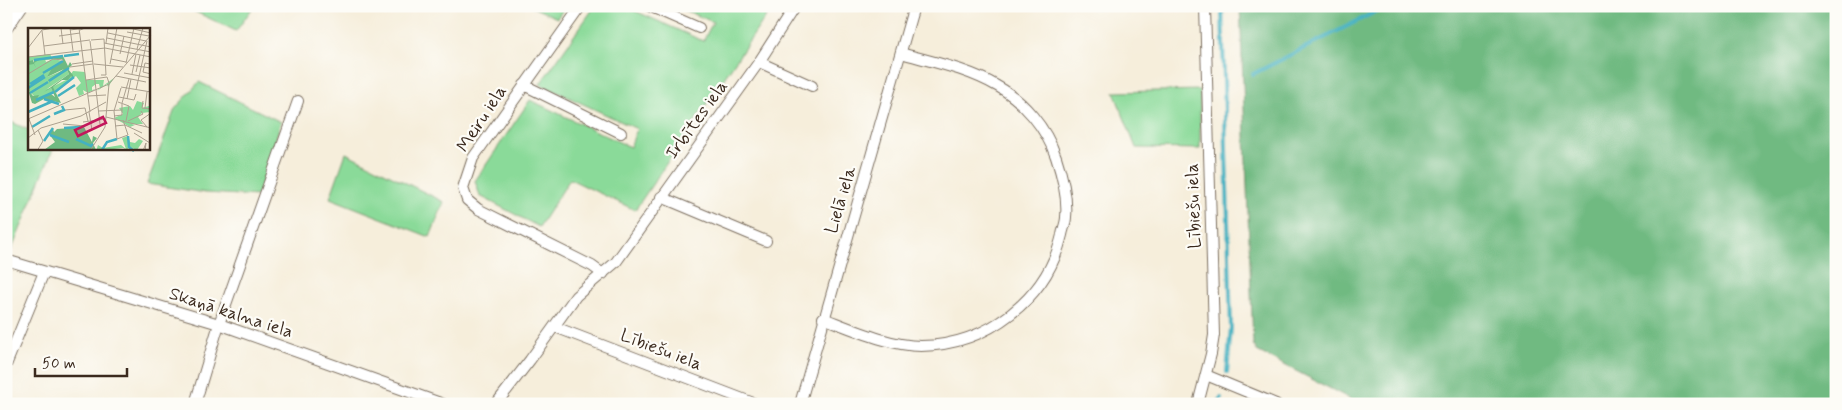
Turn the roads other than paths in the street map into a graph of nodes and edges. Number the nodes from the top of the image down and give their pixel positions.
1 (22, 6) edge
2 (581, 6) edge
3 (649, 6) edge
4 (795, 6) edge
5 (914, 6) edge
6 (1205, 6) edge
7 (6, 28) edge
8 (700, 28) dead end
9 (901, 53) junction
10 (758, 62) junction
11 (524, 86) junction
12 (812, 86) dead end
13 (298, 102) dead end
14 (621, 133) dead end
15 (662, 197) junction
16 (766, 240) dead end
17 (6, 260) edge
18 (44, 272) junction
19 (603, 274) junction
20 (824, 318) junction
21 (220, 324) junction
22 (555, 327) junction
23 (6, 365) edge
24 (1206, 375) junction
25 (195, 404) edge
26 (442, 404) edge
27 (496, 404) edge
28 (756, 404) edge
29 (800, 404) edge
30 (1198, 404) edge
31 (1276, 404) edge

1 - 7 street
2 - 11 street, Meiru iela
3 - 8 street
4 - 10 street, Irbītes iela
5 - 9 street, Lielā iela
6 - 24 street, Lībiešu iela
9 - 20 street, Lielā iela
9 - 20 street
10 - 12 street
10 - 15 street, Irbītes iela
11 - 14 street
11 - 19 street, Meiru iela
13 - 21 street
15 - 16 street
15 - 19 street, Irbītes iela
17 - 18 street, Skaņā kalna iela
18 - 21 street, Skaņā kalna iela
18 - 23 street
19 - 22 street, Irbītes iela
20 - 29 street, Lielā iela
21 - 25 street
21 - 26 street, Skaņā kalna iela
22 - 27 street, Irbītes iela
22 - 28 street, Lībiešu iela
24 - 30 street, Lībiešu iela
24 - 31 street

